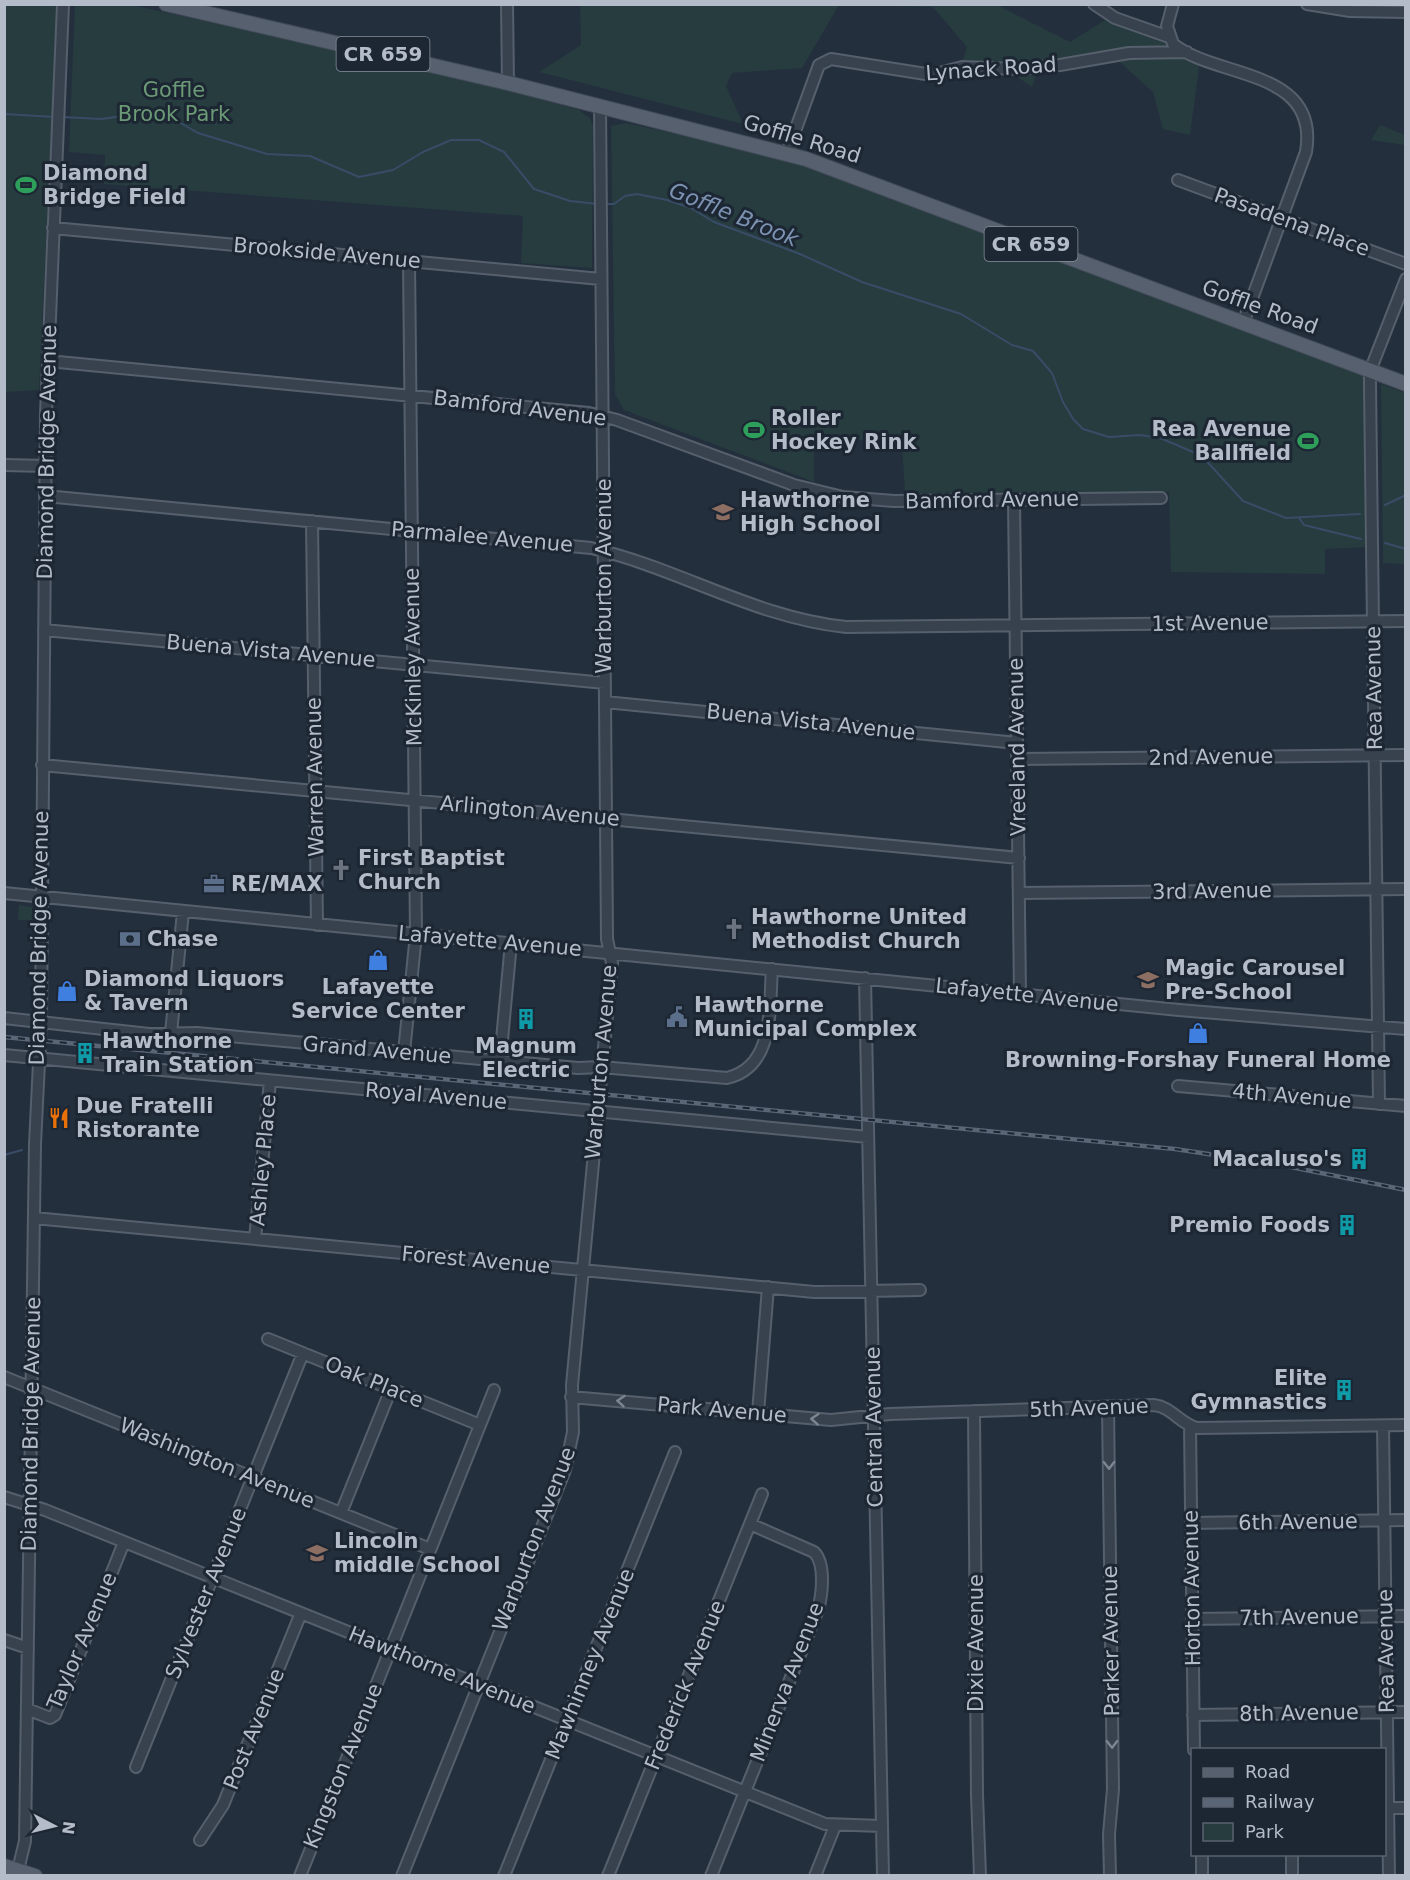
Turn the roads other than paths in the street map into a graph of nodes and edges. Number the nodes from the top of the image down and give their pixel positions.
1 (63, 4) edge
2 (166, 4) edge
3 (507, 4) edge
4 (1094, 4) edge
5 (1173, 4) edge
6 (1307, 4) edge
7 (1406, 12) edge
8 (1169, 37) junction
9 (1187, 52) junction
10 (508, 83) junction
11 (600, 106) junction
12 (787, 153) junction
13 (1178, 180) dead end
14 (1281, 219) junction
15 (54, 228) junction
16 (409, 261) junction
17 (1406, 264) edge
18 (601, 279) junction
19 (1406, 279) edge
20 (1243, 323) junction
21 (48, 361) junction
22 (1370, 371) junction
23 (1406, 384) edge
24 (411, 396) junction
25 (602, 416) junction
26 (4, 465) edge
27 (46, 466) junction
28 (45, 496) junction
29 (1161, 498) dead end
30 (1014, 500) junction
31 (312, 521) junction
32 (412, 531) junction
33 (604, 550) junction
34 (1373, 621) junction
35 (1406, 621) edge
36 (1015, 626) junction
37 (44, 630) junction
38 (314, 656) junction
39 (413, 665) junction
40 (605, 683) junction
41 (605, 702) junction
42 (1017, 743) junction
43 (1375, 755) junction
44 (1406, 755) edge
45 (1017, 759) junction
46 (42, 765) junction
47 (315, 791) junction
48 (414, 800) junction
49 (606, 819) junction
50 (1018, 858) junction
51 (1376, 889) junction
52 (1406, 889) edge
53 (4, 893) edge
54 (1019, 893) junction
55 (42, 898) junction
56 (183, 912) junction
57 (317, 925) junction
58 (416, 934) junction
59 (511, 943) junction
60 (610, 953) junction
61 (772, 969) junction
62 (865, 978) junction
63 (1020, 994) junction
64 (4, 1018) edge
65 (41, 1022) junction
66 (1378, 1026) junction
67 (1406, 1029) edge
68 (171, 1034) junction
69 (404, 1052) junction
70 (4, 1056) edge
71 (39, 1059) junction
72 (500, 1061) junction
73 (601, 1067) junction
74 (270, 1081) junction
75 (1178, 1086) dead end
76 (1379, 1104) junction
77 (1406, 1106) edge
78 (598, 1112) junction
79 (868, 1137) junction
80 (34, 1218) junction
81 (255, 1239) junction
82 (583, 1269) junction
83 (768, 1287) junction
84 (920, 1290) dead end
85 (871, 1292) junction
86 (268, 1339) dead end
87 (303, 1353) junction
88 (4, 1377) edge
89 (31, 1388) junction
90 (391, 1389) junction
91 (494, 1390) dead end
92 (571, 1396) junction
93 (1108, 1407) junction
94 (974, 1411) junction
95 (758, 1413) junction
96 (873, 1417) junction
97 (480, 1425) junction
98 (1406, 1425) edge
99 (1190, 1426) junction
100 (1383, 1426) junction
101 (675, 1452) dead end
102 (252, 1478) junction
103 (762, 1494) dead end
104 (4, 1497) edge
105 (30, 1506) junction
106 (341, 1513) junction
107 (1406, 1520) edge
108 (1384, 1521) junction
109 (1191, 1523) junction
110 (750, 1524) junction
111 (124, 1542) junction
112 (430, 1549) junction
113 (212, 1578) junction
114 (301, 1613) junction
115 (1385, 1616) junction
116 (1406, 1616) edge
117 (1192, 1619) junction
118 (4, 1640) edge
119 (28, 1648) junction
120 (390, 1649) junction
121 (478, 1685) junction
122 (27, 1709) junction
123 (1387, 1712) junction
124 (1406, 1712) edge
125 (1193, 1714) junction
126 (567, 1721) junction
127 (1194, 1748) edge
128 (656, 1756) junction
129 (136, 1767) dead end
130 (745, 1792) junction
131 (1386, 1808) edge
132 (1406, 1808) edge
133 (834, 1826) junction
134 (882, 1827) junction
135 (200, 1840) dead end
136 (1202, 1856) edge
137 (1292, 1856) edge
138 (4, 1866) edge
139 (18, 1870) junction
140 (35, 1875) edge
141 (300, 1875) edge
142 (402, 1875) edge
143 (504, 1875) edge
144 (608, 1875) edge
145 (711, 1875) edge
146 (815, 1875) edge
147 (883, 1875) edge
148 (981, 1875) edge
149 (1110, 1875) edge
150 (1202, 1875) edge
151 (1292, 1875) edge
152 (1389, 1875) edge

1 - 15 street, Diamond Bridge Avenue
2 - 10 main road, Goffle Road / CR 659
3 - 10 street
4 - 8 street
5 - 8 street
6 - 7 street
8 - 9 street
9 - 12 street, Lynack Road
9 - 14 street
10 - 11 main road, Goffle Road / CR 659
11 - 12 main road, Goffle Road / CR 659
11 - 18 street, Warburton Avenue
12 - 20 main road, Goffle Road / CR 659
13 - 14 street, Pasadena Place
14 - 17 street, Pasadena Place
14 - 20 street
15 - 16 street, Brookside Avenue
15 - 21 street, Diamond Bridge Avenue
16 - 18 street, Brookside Avenue
16 - 24 street, McKinley Avenue
18 - 25 street, Warburton Avenue
19 - 22 street, Rea Avenue
20 - 22 main road, Goffle Road / CR 659
21 - 24 street, Bamford Avenue
21 - 27 street, Diamond Bridge Avenue
22 - 23 main road, Goffle Road / CR 659
22 - 34 street, Rea Avenue
24 - 25 street, Bamford Avenue
24 - 32 street, McKinley Avenue
25 - 30 street, Bamford Avenue
25 - 33 street, Warburton Avenue
26 - 27 street
27 - 28 street, Diamond Bridge Avenue
28 - 31 street, Parmalee Avenue
28 - 37 street, Diamond Bridge Avenue
29 - 30 street, Bamford Avenue
30 - 36 street, Vreeland Avenue
31 - 32 street, Parmalee Avenue
31 - 38 street, Warren Avenue
32 - 33 street, Parmalee Avenue
32 - 39 street, McKinley Avenue
33 - 36 street, Parmalee Avenue
33 - 40 street, Warburton Avenue
34 - 35 street, 1st Avenue
34 - 36 street, 1st Avenue
34 - 43 street, Rea Avenue
36 - 42 street, Vreeland Avenue
37 - 38 street, Buena Vista Avenue
37 - 46 street, Diamond Bridge Avenue
38 - 39 street, Buena Vista Avenue
38 - 47 street, Warren Avenue
39 - 40 street, Buena Vista Avenue
39 - 48 street, McKinley Avenue
40 - 41 street, Warburton Avenue
41 - 42 street, Buena Vista Avenue
41 - 49 street, Warburton Avenue
42 - 45 street, Vreeland Avenue
43 - 44 street, 2nd Avenue
43 - 45 street, 2nd Avenue
43 - 51 street, Rea Avenue
45 - 50 street, Vreeland Avenue
46 - 47 street, Arlington Avenue
46 - 55 street, Diamond Bridge Avenue
47 - 48 street, Arlington Avenue
47 - 57 street, Warren Avenue
48 - 49 street, Arlington Avenue
48 - 58 street, McKinley Avenue
49 - 50 street, Arlington Avenue
49 - 60 street, Warburton Avenue
50 - 54 street, Vreeland Avenue
51 - 52 street, 3rd Avenue
51 - 54 street, 3rd Avenue
51 - 66 street, Rea Avenue
53 - 55 street, Lafayette Avenue
54 - 63 street, Vreeland Avenue
55 - 56 street, Lafayette Avenue
55 - 65 street, Diamond Bridge Avenue
56 - 57 street, Lafayette Avenue
56 - 68 street
57 - 58 street, Lafayette Avenue
58 - 59 street, Lafayette Avenue
58 - 69 street, McKinley Avenue
59 - 60 street, Lafayette Avenue
59 - 72 street
60 - 61 street, Lafayette Avenue
60 - 73 street, Warburton Avenue
61 - 62 street, Lafayette Avenue
61 - 73 street, Grand Avenue
62 - 63 street, Lafayette Avenue
62 - 79 street, Central Avenue
63 - 66 street, Lafayette Avenue
64 - 65 street, Grand Avenue
65 - 68 street, Grand Avenue
65 - 71 street, Diamond Bridge Avenue
66 - 67 street, Lafayette Avenue
66 - 76 street, Rea Avenue
68 - 69 street, Grand Avenue
69 - 72 street, Grand Avenue
70 - 71 street, Royal Avenue
71 - 74 street, Royal Avenue
71 - 80 street, Diamond Bridge Avenue
72 - 73 street, Grand Avenue
73 - 78 street, Warburton Avenue
74 - 78 street, Royal Avenue
74 - 81 street, Ashley Place
75 - 76 street, 4th Avenue
76 - 77 street, 4th Avenue
78 - 79 street, Royal Avenue
78 - 82 street, Warburton Avenue
79 - 85 street, Central Avenue
80 - 81 street, Forest Avenue
80 - 89 street, Diamond Bridge Avenue
81 - 82 street, Forest Avenue
82 - 83 street, Forest Avenue
82 - 92 street, Warburton Avenue
83 - 85 street, Forest Avenue
83 - 95 street
84 - 85 street, Forest Avenue
85 - 96 street, Central Avenue
86 - 87 street, Oak Place
87 - 90 street, Oak Place
87 - 102 street, Sylvester Avenue
88 - 89 street, Washington Avenue
89 - 102 street, Washington Avenue
89 - 105 street, Diamond Bridge Avenue
90 - 97 street, Oak Place
90 - 106 street
91 - 97 street, Kingston Avenue
95 -> 92 street, Park Avenue
92 - 121 street, Warburton Avenue
93 - 94 street, 5th Avenue
93 - 99 street, 5th Avenue
93 -> 149 street, Parker Avenue
94 - 96 street, 5th Avenue
94 - 148 street, Dixie Avenue
96 -> 95 street, Park Avenue
96 - 134 street, Central Avenue
97 - 112 street, Kingston Avenue
98 - 100 street
99 - 100 street
99 - 109 street, Horton Avenue
100 - 108 street, Rea Avenue
101 - 126 street, Mawhinney Avenue
102 - 106 street, Washington Avenue
102 - 113 street, Sylvester Avenue
103 - 110 street, Frederick Avenue
104 - 105 street, Hawthorne Avenue
105 - 111 street, Hawthorne Avenue
105 - 119 street, Diamond Bridge Avenue
106 - 112 street, Washington Avenue
107 - 108 street, 6th Avenue
108 - 109 street, 6th Avenue
108 - 115 street, Rea Avenue
109 - 117 street, Horton Avenue
110 - 128 street, Frederick Avenue
110 - 130 street, Minerva Avenue
111 - 113 street, Hawthorne Avenue
111 - 122 street, Taylor Avenue
112 - 120 street, Kingston Avenue
113 - 114 street, Hawthorne Avenue
113 - 129 street, Sylvester Avenue
114 - 120 street, Hawthorne Avenue
114 - 135 street, Post Avenue
115 - 116 street, 7th Avenue
115 - 117 street, 7th Avenue
115 - 123 street, Rea Avenue
117 - 125 street, Horton Avenue
118 - 119 street
119 - 122 street, Diamond Bridge Avenue
120 - 121 street, Hawthorne Avenue
120 - 141 street, Kingston Avenue
121 - 126 street, Hawthorne Avenue
121 - 142 street, Warburton Avenue
122 - 139 street, Diamond Bridge Avenue
123 - 124 street, 8th Avenue
123 - 125 street, 8th Avenue
123 - 131 street, Rea Avenue
125 - 127 street, Horton Avenue
126 - 128 street, Hawthorne Avenue
126 - 143 street, Mawhinney Avenue
128 - 130 street, Hawthorne Avenue
128 - 144 street, Frederick Avenue
130 - 133 street, Hawthorne Avenue
130 - 145 street, Minerva Avenue
131 - 132 street
131 - 152 street, Rea Avenue
133 - 134 street, Hawthorne Avenue
133 - 146 street
134 - 147 street, Central Avenue
136 - 150 street
137 - 151 street
138 - 139 main road
139 - 140 main road

